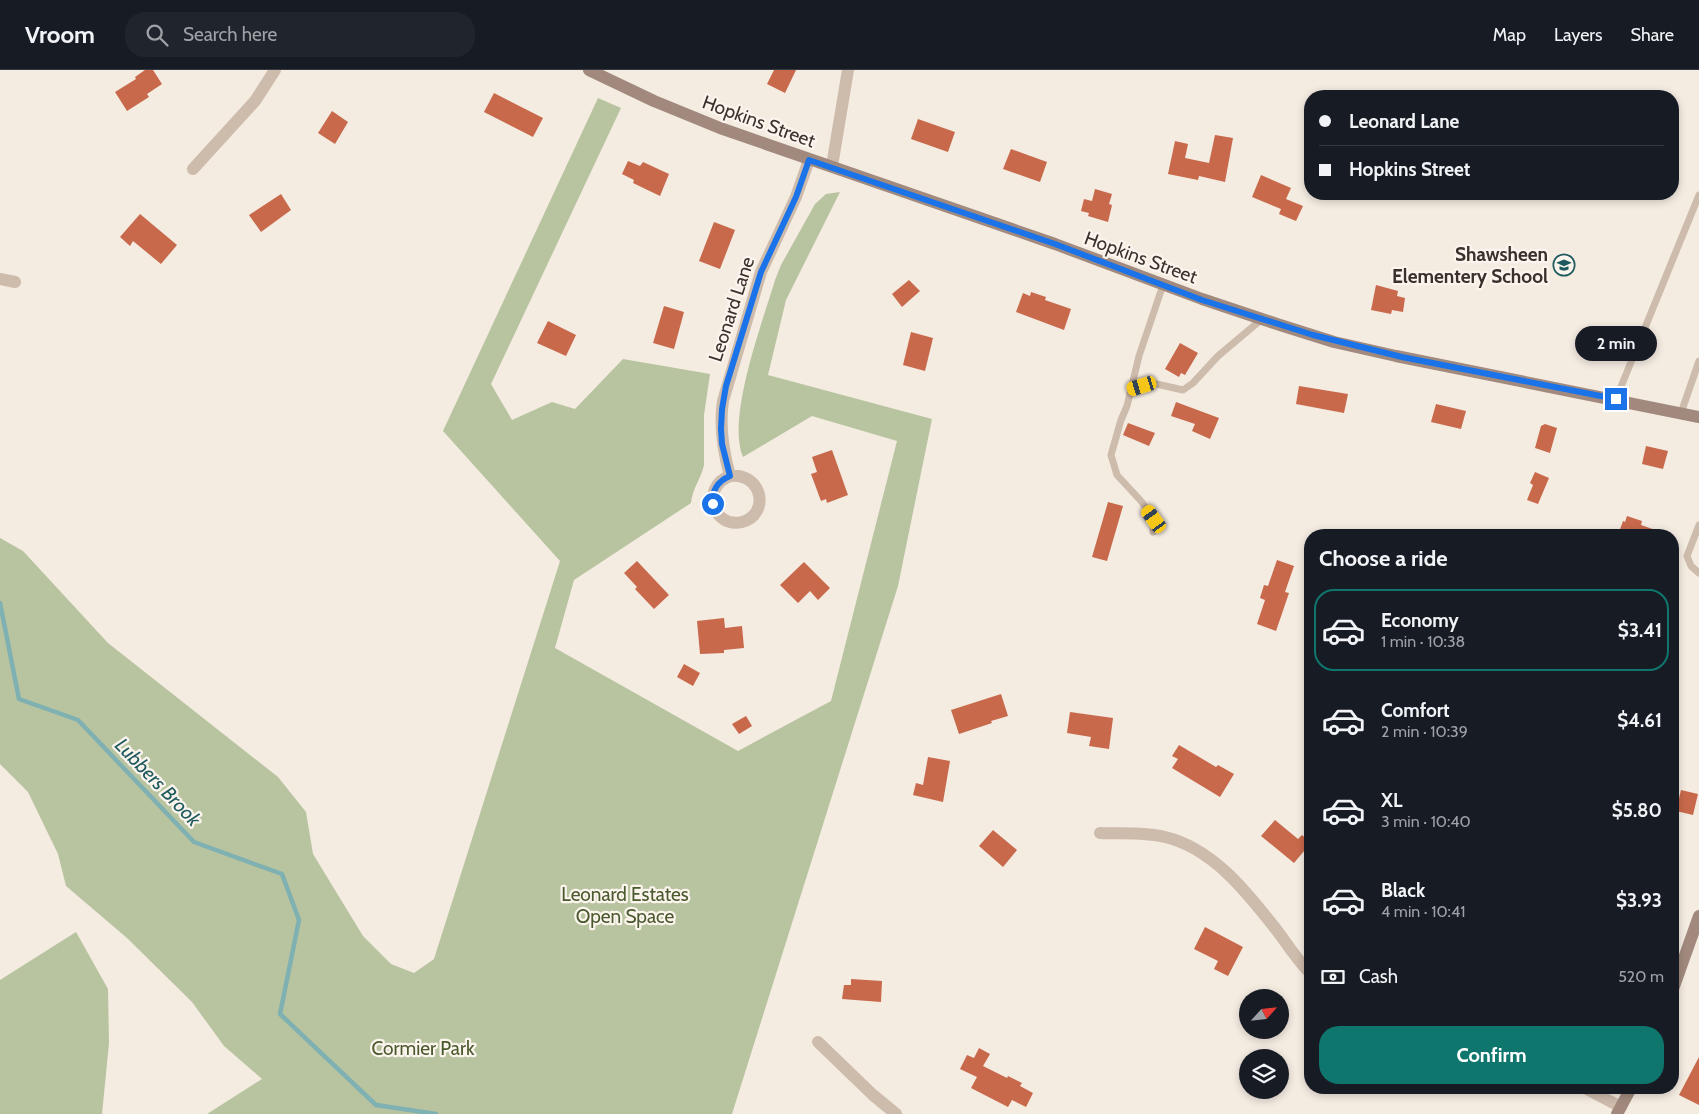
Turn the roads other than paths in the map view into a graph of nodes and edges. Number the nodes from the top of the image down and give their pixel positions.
1 (275, 70) edge
2 (589, 70) edge
3 (848, 70) edge
4 (809, 160) junction
5 (832, 166) junction
6 (193, 169) dead end
7 (1699, 195) edge
8 (0, 279) edge
9 (15, 282) dead end
10 (1163, 285) junction
11 (1262, 320) junction
12 (1699, 361) edge
13 (1131, 390) junction
14 (1616, 399) junction
15 (1681, 413) junction
16 (1699, 417) edge
17 (730, 476) dead end
18 (1699, 525) edge
19 (1153, 532) dead end
20 (1699, 573) edge
21 (1100, 833) dead end
22 (1699, 916) edge
23 (1304, 965) edge
24 (1679, 972) edge
25 (818, 1042) dead end
26 (1593, 1094) edge
27 (1628, 1094) edge
28 (1619, 1111) edge
29 (896, 1114) edge

1 - 6 street
2 - 4 street, Hopkins Street
3 - 5 street
4 - 5 street, Hopkins Street
4 - 17 street, Leonard Lane
5 - 10 street, Hopkins Street
7 - 14 lane
8 - 9 street
10 - 11 street, Hopkins Street
10 - 13 lane
11 - 13 lane
11 - 14 street, Hopkins Street
12 - 15 lane
13 - 19 lane
14 - 15 street, Hopkins Street
15 - 16 street, Hopkins Street
18 - 20 lane
21 - 23 street
22 - 24 street
25 - 29 street
26 - 28 street
27 - 28 street

